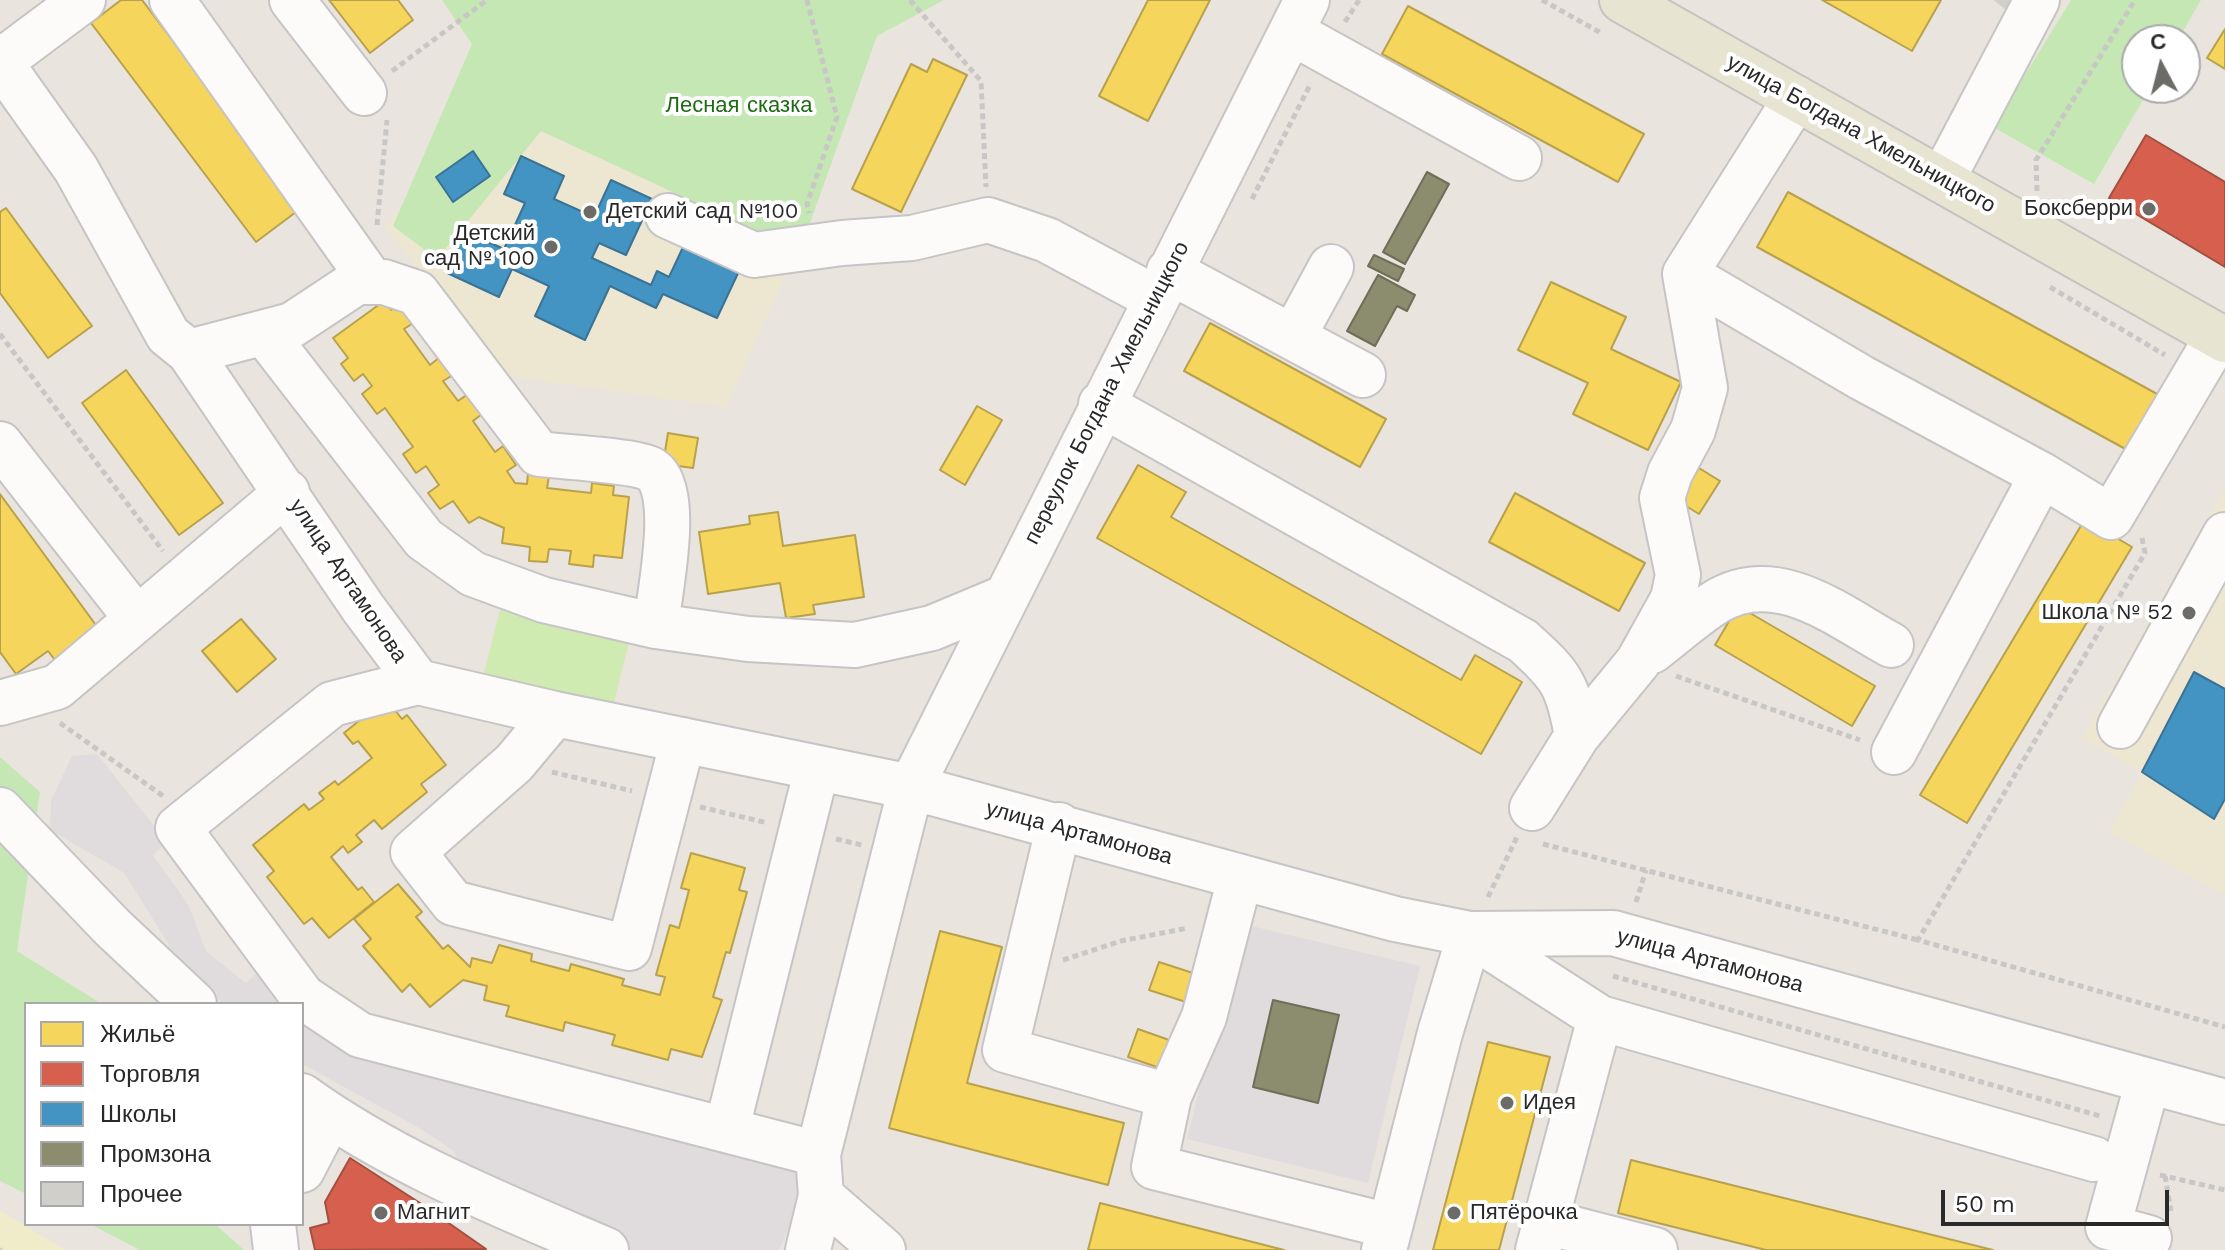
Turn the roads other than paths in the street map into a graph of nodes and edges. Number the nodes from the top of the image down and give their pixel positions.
1 (83, 0) edge
2 (172, 0) edge
3 (292, 0) edge
4 (1622, 0) edge
5 (2037, 0) edge
6 (1299, 16) edge
7 (0, 62) edge
8 (1796, 98) junction
9 (376, 101) road end
10 (1519, 158) dead end
11 (1942, 180) junction
12 (668, 216) dead end
13 (1331, 267) dead end
14 (1685, 274) junction
15 (372, 282) junction
16 (1162, 285) junction
17 (265, 334) junction
18 (1293, 337) junction
19 (2222, 338) edge
20 (189, 352) junction
21 (1363, 375) dead end
22 (1101, 404) junction
23 (0, 444) edge
24 (2042, 475) junction
25 (287, 492) junction
26 (2225, 535) edge
27 (1004, 598) junction
28 (137, 619) junction
29 (656, 626) junction
30 (1891, 645) dead end
31 (1638, 662) junction
32 (418, 682) junction
33 (12, 700) edge
34 (555, 714) junction
35 (2120, 726) dead end
36 (1577, 736) junction
37 (683, 740) junction
38 (1894, 752) road end
39 (817, 768) junction
40 (911, 787) junction
41 (0, 810) edge
42 (1524, 822) road end
43 (1059, 825) junction
44 (1240, 878) junction
45 (1470, 934) junction
46 (192, 1002) edge
47 (1600, 1018) junction
48 (2148, 1081) junction
49 (1169, 1096) junction
50 (2225, 1102) edge
51 (316, 1106) edge
52 (727, 1128) junction
53 (2094, 1159) dead end
54 (304, 1161) edge
55 (820, 1175) junction
56 (273, 1226) edge
57 (1542, 1236) edge
58 (1386, 1238) edge
59 (2149, 1238) dead end
60 (276, 1250) edge
61 (606, 1250) edge
62 (808, 1250) edge
63 (883, 1250) edge
64 (1655, 1250) edge

1 - 7 street
2 - 15 street
3 - 9 street
4 - 8 main road, улица Богдана Хмельницкого
5 - 11 street
6 - 10 street
6 - 16 street, переулок Богдана Хмельницкого
7 - 20 street, улица Артамонова
8 - 11 main road, улица Богдана Хмельницкого
8 - 14 street
11 - 19 main road, улица Богдана Хмельницкого
12 - 16 street
13 - 18 street
14 - 24 street
14 - 31 street
15 - 17 street
15 - 29 street
16 - 18 street
16 - 22 street, переулок Богдана Хмельницкого
17 - 20 street
17 - 29 street
18 - 21 street
19 - 24 street
20 - 25 street, улица Артамонова
22 - 27 street, переулок Богдана Хмельницкого
22 - 36 street
23 - 28 street
24 - 38 street
25 - 28 street
25 - 32 street, улица Артамонова
26 - 35 street
27 - 29 street
27 - 40 street, переулок Богдана Хмельницкого
28 - 33 street
30 - 31 street
31 - 36 street
32 - 34 street, улица Артамонова
32 - 52 street
34 - 37 street, улица Артамонова
34 - 37 street
36 - 42 street
37 - 39 street, улица Артамонова
39 - 40 street, улица Артамонова
39 - 52 street
40 - 43 street, улица Артамонова
40 - 55 street
41 - 46 street
43 - 44 street, улица Артамонова
43 - 49 street
44 - 45 street, улица Артамонова
44 - 49 street
45 - 47 street
45 - 48 street, улица Артамонова
45 - 58 street
47 - 53 street
47 - 57 street
48 - 50 street, улица Артамонова
48 - 59 street
49 - 58 street
51 - 54 street
51 - 61 street
52 - 55 street
55 - 62 street
55 - 63 street
56 - 60 street
57 - 64 street

